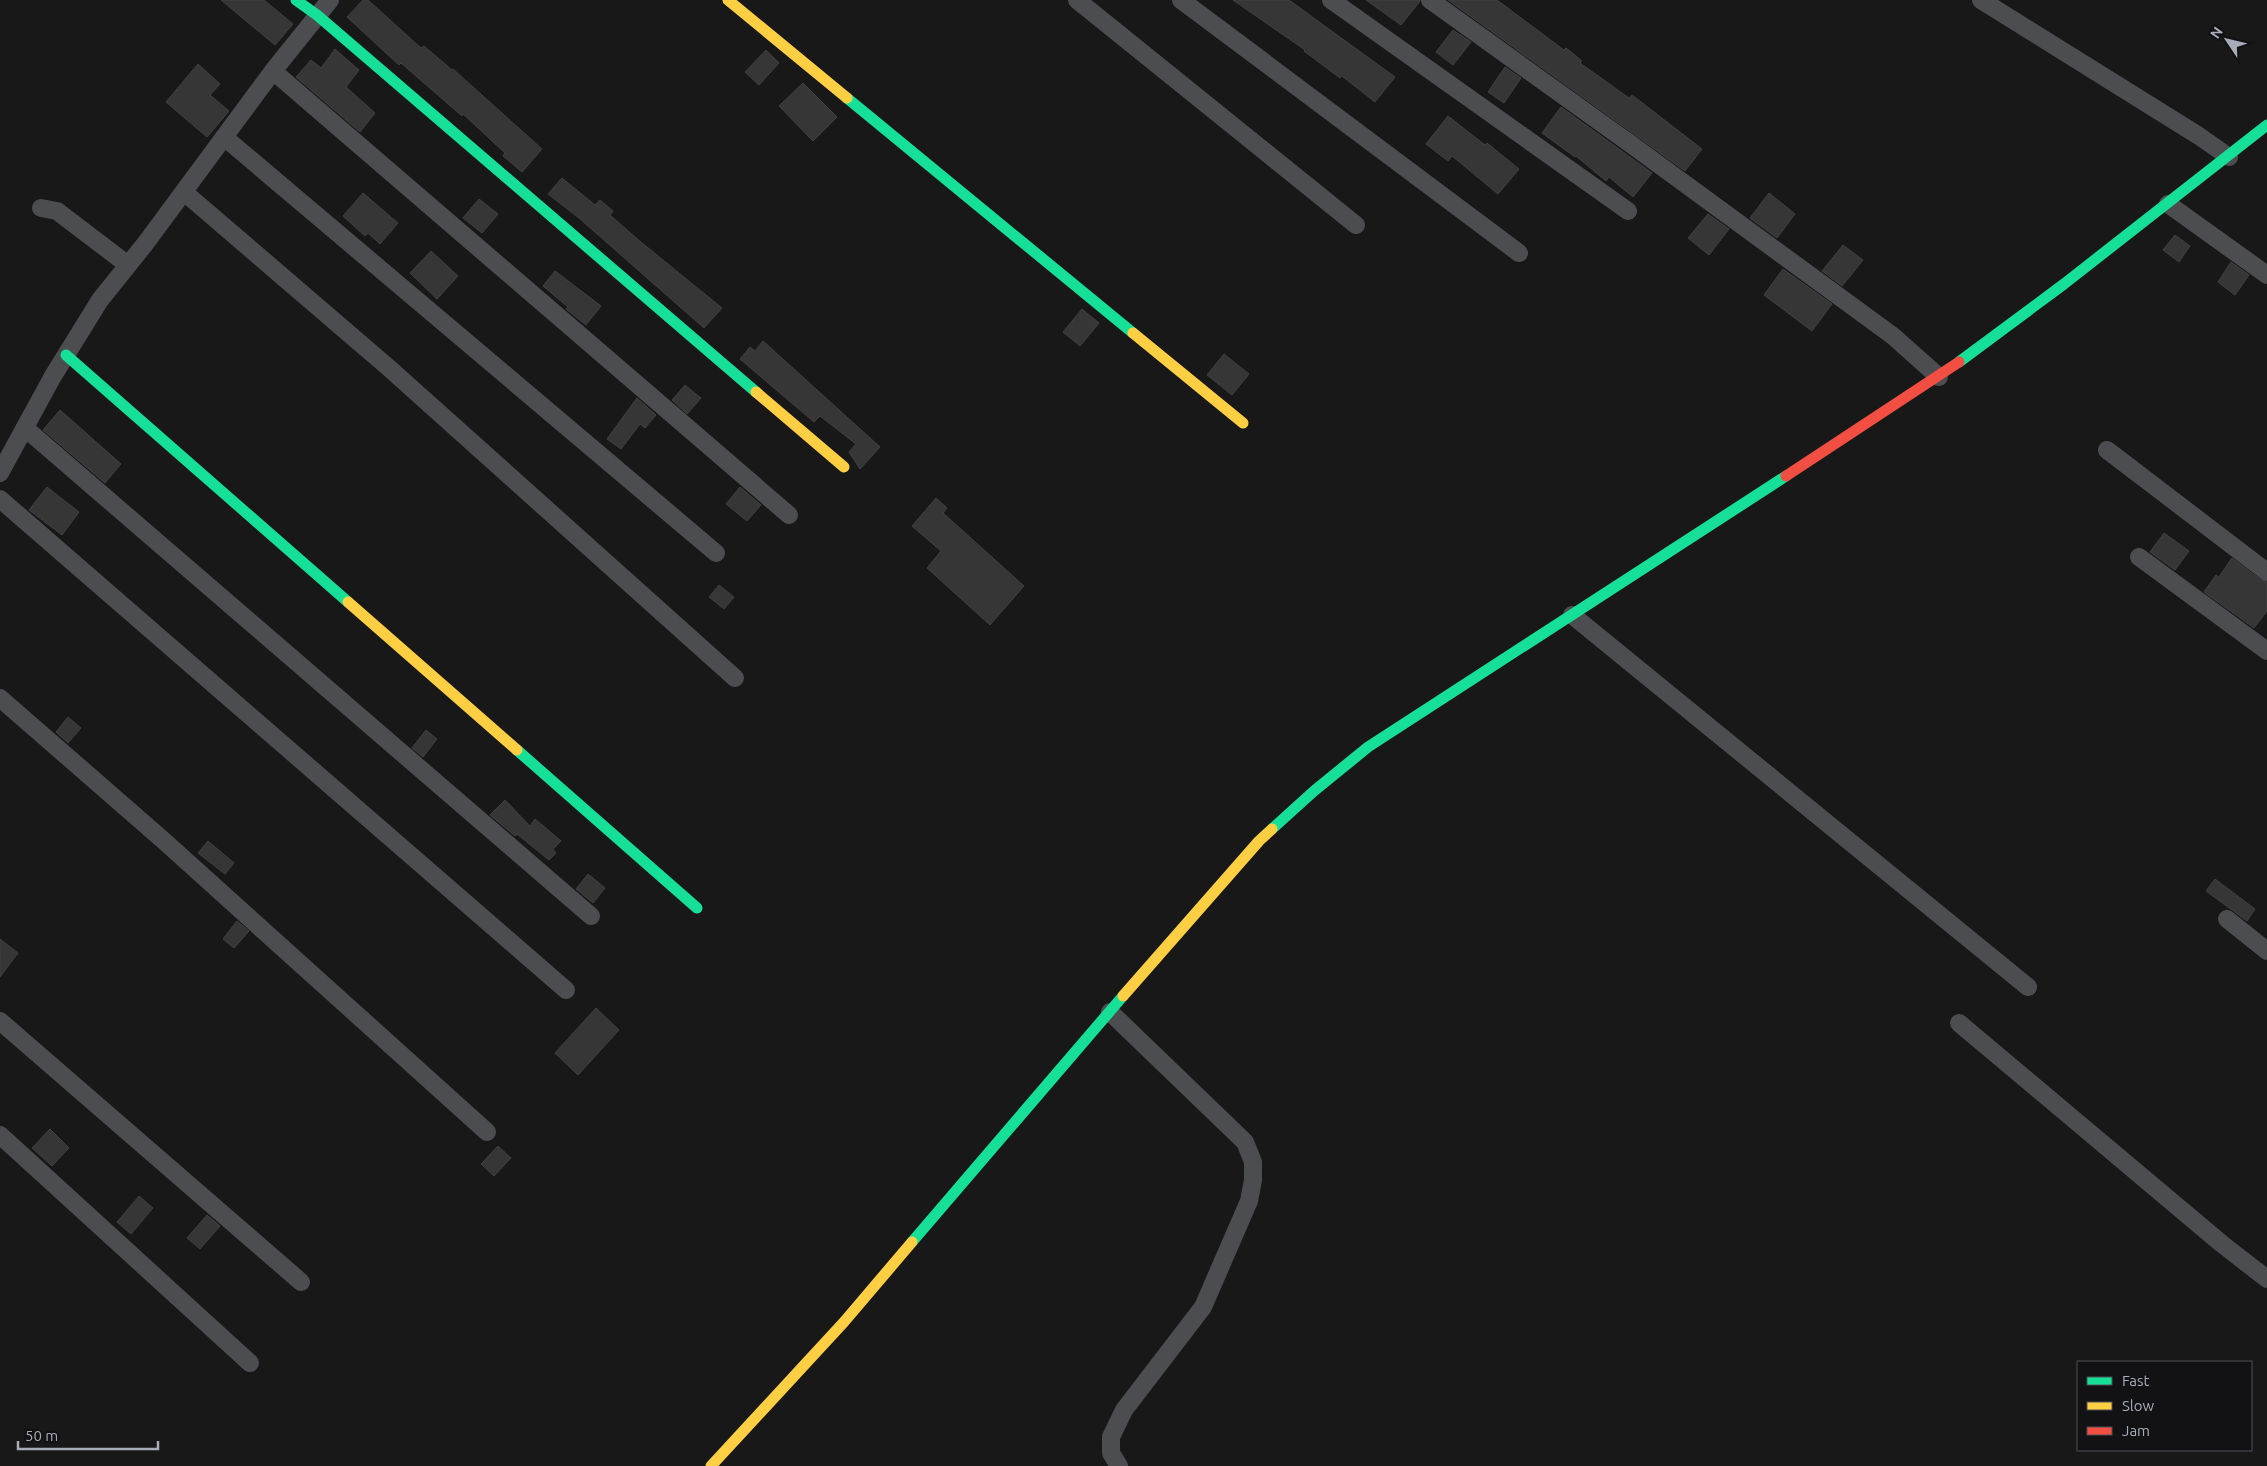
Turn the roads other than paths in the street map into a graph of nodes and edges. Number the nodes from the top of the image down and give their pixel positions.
1 (296, 0) edge
2 (330, 0) edge
3 (728, 0) edge
4 (1077, 0) edge
5 (1181, 0) edge
6 (1331, 0) edge
7 (1430, 0) edge
8 (1981, 0) edge
9 (317, 15) junction
10 (273, 72) junction
11 (2267, 125) edge
12 (224, 137) junction
13 (2224, 153) junction
14 (184, 192) junction
15 (2168, 204) junction
16 (41, 208) dead end
17 (1628, 211) dead end
18 (1356, 225) dead end
19 (1519, 253) dead end
20 (128, 265) junction
21 (2267, 275) edge
22 (66, 355) junction
23 (1939, 377) junction
24 (1243, 423) dead end
25 (24, 428) junction
26 (2107, 450) dead end
27 (844, 467) dead end
28 (0, 473) edge
29 (0, 500) edge
30 (789, 515) dead end
31 (716, 553) dead end
32 (2139, 557) dead end
33 (2267, 572) edge
34 (1572, 615) junction
35 (2267, 651) edge
36 (735, 678) dead end
37 (0, 698) edge
38 (697, 908) dead end
39 (591, 916) dead end
40 (2228, 919) dead end
41 (2267, 950) edge
42 (2028, 987) dead end
43 (566, 990) dead end
44 (1110, 1012) junction
45 (0, 1021) edge
46 (1959, 1023) dead end
47 (487, 1132) dead end
48 (0, 1134) edge
49 (2267, 1279) edge
50 (302, 1282) dead end
51 (250, 1363) dead end
52 (711, 1466) edge
53 (1120, 1466) edge

1 - 9 street
2 - 9 street
3 - 24 street
4 - 18 street
5 - 19 street
6 - 17 street
7 - 23 street
8 - 13 street
9 - 10 street
9 - 27 street
10 - 12 street
10 - 30 street
11 - 13 street
12 - 14 street
12 - 31 street
13 - 15 street
14 - 20 street
14 - 36 street
15 - 21 street
15 - 23 street
16 - 20 street
20 - 22 street
22 - 25 street
22 - 38 street
23 - 34 street
25 - 28 street
25 - 39 street
26 - 33 street
29 - 43 street
32 - 35 street
34 - 42 street
34 - 44 street
37 - 47 street
40 - 41 street
44 - 52 street
44 - 53 street
45 - 50 street
46 - 49 street
48 - 51 street

